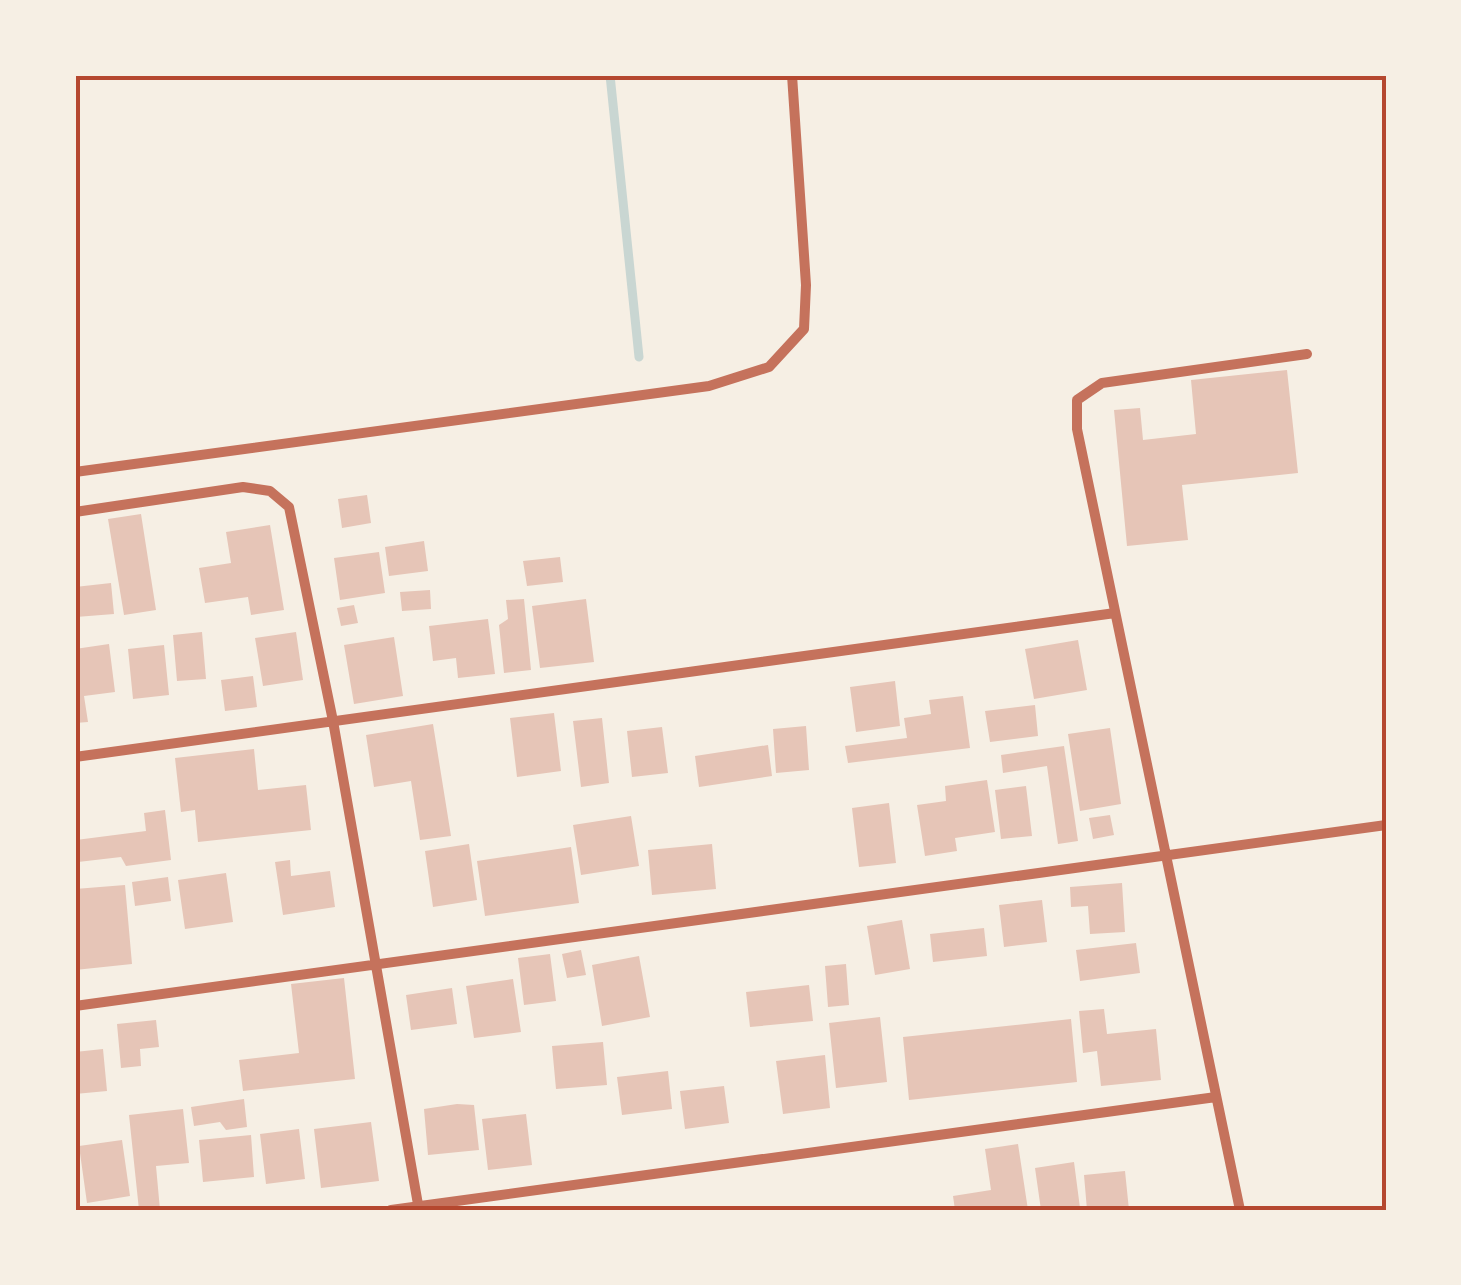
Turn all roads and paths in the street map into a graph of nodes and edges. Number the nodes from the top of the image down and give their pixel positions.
1 (792, 75) edge
2 (1307, 354) dead end
3 (75, 472) edge
4 (75, 512) edge
5 (1115, 613) junction
6 (333, 721) junction
7 (75, 756) edge
8 (1386, 826) edge
9 (1164, 856) junction
10 (376, 962) junction
11 (75, 1006) edge
12 (1216, 1097) junction
13 (419, 1208) edge
14 (390, 1210) edge
15 (1240, 1210) edge

1 - 3 street
2 - 5 street
4 - 6 street
5 - 6 street
5 - 9 street
6 - 7 street
6 - 10 street
8 - 9 street
9 - 10 street
9 - 12 street
10 - 11 street
10 - 13 street
12 - 13 street
12 - 15 street
13 - 14 street

